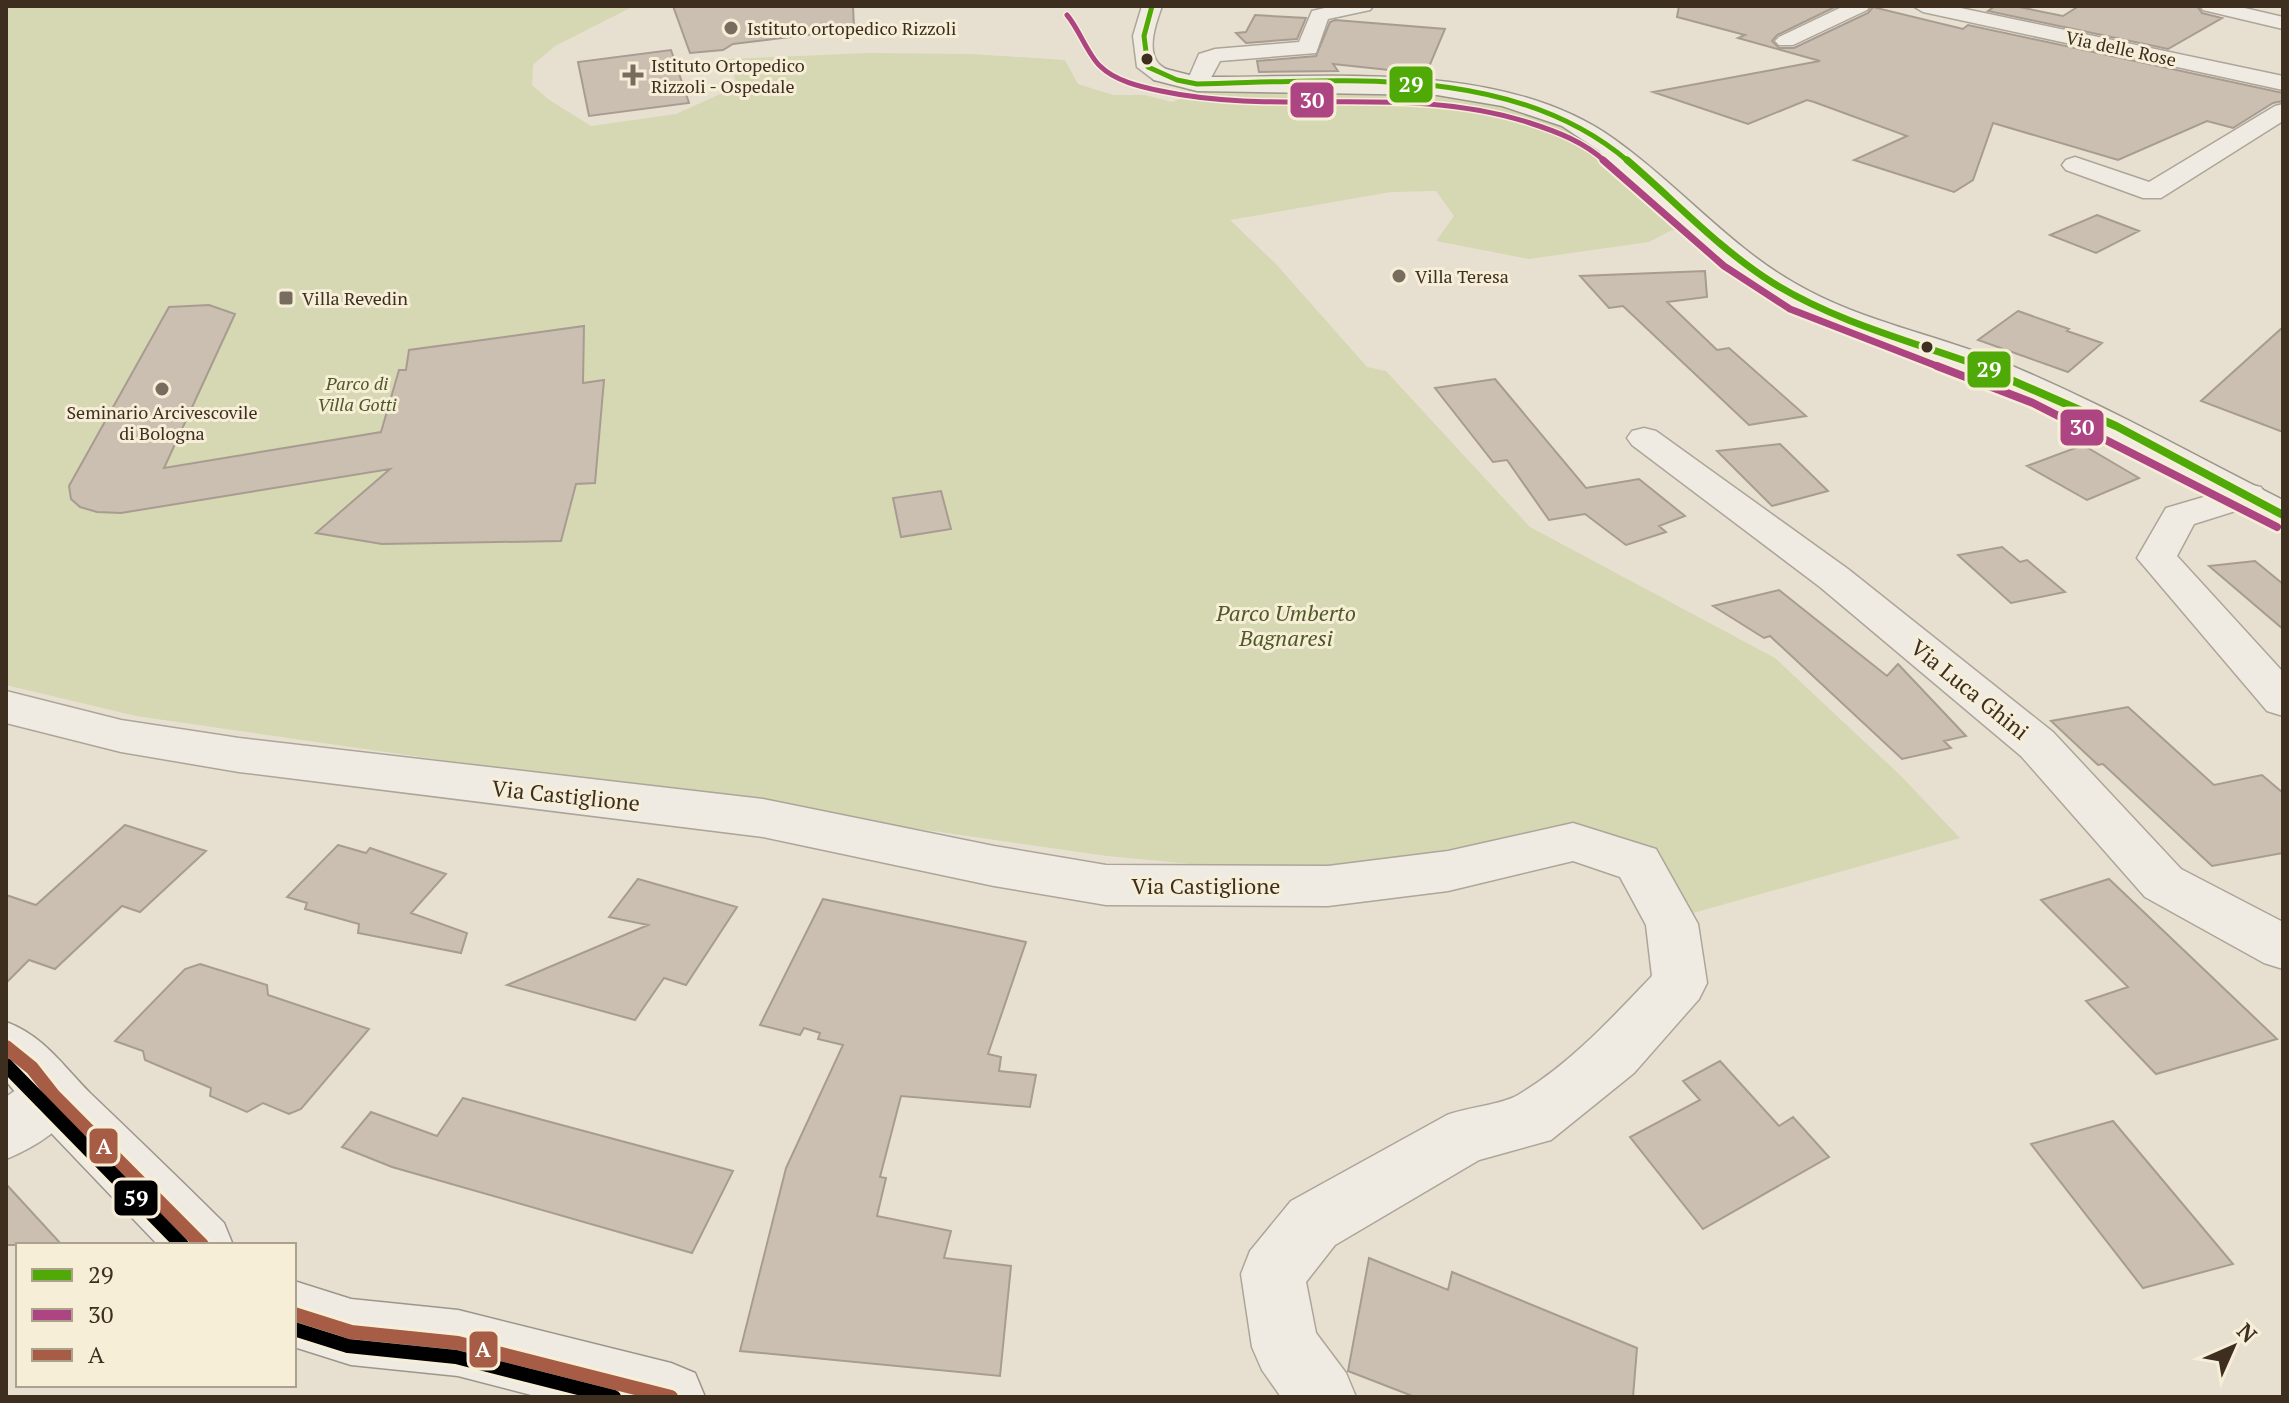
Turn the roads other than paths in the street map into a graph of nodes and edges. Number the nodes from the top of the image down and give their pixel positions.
1 (1152, 6) edge
2 (1363, 6) edge
3 (1860, 6) edge
4 (1923, 6) edge
5 (2210, 6) edge
6 (1965, 10) edge
7 (2283, 23) edge
8 (1786, 41) dead end
9 (2283, 83) edge
10 (1197, 84) junction
11 (2283, 111) edge
12 (2075, 165) dead end
13 (1644, 438) dead end
14 (2248, 495) junction
15 (2283, 515) edge
16 (2283, 700) edge
17 (6, 707) edge
18 (2283, 947) edge
19 (6, 1047) edge
20 (54, 1096) junction
21 (6, 1131) edge
22 (200, 1243) edge
23 (296, 1315) edge
24 (671, 1397) edge
25 (1322, 1397) edge

1 - 10 street
2 - 10 street
3 - 8 street
4 - 6 street, Via delle Rose
5 - 7 street
6 - 9 street, Via delle Rose
10 - 14 street
11 - 12 street
13 - 18 street, Via Luca Ghini
14 - 15 street
14 - 16 street
17 - 25 street, Via Castiglione
19 - 20 street
20 - 21 street
20 - 22 street
23 - 24 street

